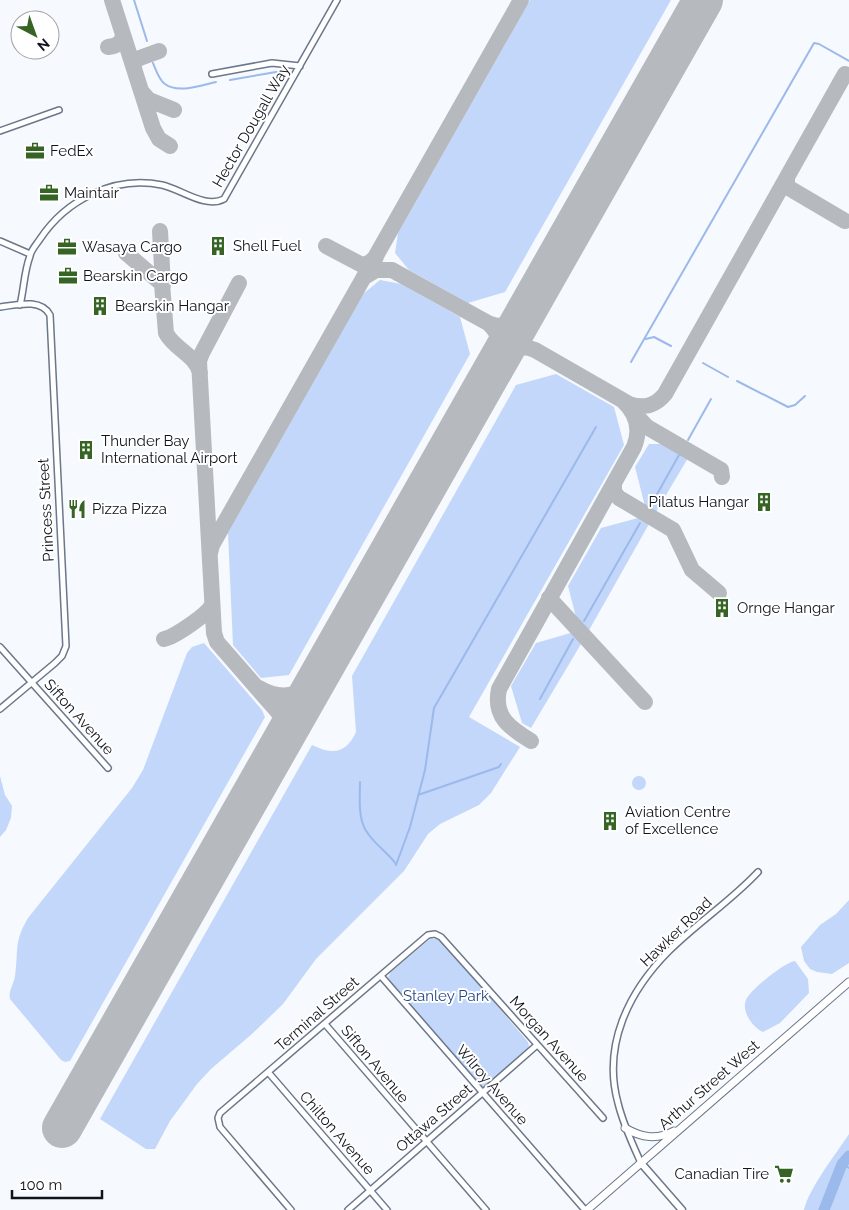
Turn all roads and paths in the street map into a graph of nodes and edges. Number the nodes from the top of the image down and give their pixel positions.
1 (337, 0) edge
2 (300, 66) junction
3 (212, 74) dead end
4 (59, 110) dead end
5 (0, 131) edge
6 (0, 242) edge
7 (30, 254) junction
8 (20, 305) junction
9 (0, 307) edge
10 (0, 647) edge
11 (32, 682) junction
12 (0, 709) edge
13 (108, 768) dead end
14 (758, 872) dead end
15 (435, 934) joint
16 (381, 976) junction
17 (849, 982) edge
18 (325, 1024) junction
19 (537, 1045) junction
20 (268, 1072) junction
21 (482, 1093) junction
22 (603, 1118) dead end
23 (681, 1127) junction
24 (625, 1128) junction
25 (426, 1142) junction
26 (642, 1163) junction
27 (370, 1190) junction
28 (291, 1210) edge
29 (348, 1210) edge
30 (387, 1210) edge
31 (486, 1210) edge
32 (586, 1210) edge
33 (682, 1210) edge

1 - 2 street, Hector Dougall Way
2 - 3 street
2 - 7 street, Hector Dougall Way
4 - 5 street
6 - 7 street
7 - 8 street
8 - 9 street, Princess Street
8 - 11 street, Princess Street
10 - 11 street, Sifton Avenue
11 - 12 street, Princess Street
11 - 13 street, Sifton Avenue
14 - 24 street, Hawker Road
15 - 16 street, Terminal Street
15 - 19 street, Morgan Avenue
16 - 18 street, Terminal Street
16 - 21 street, Wilroy Avenue
17 - 23 main road, Arthur Street West
18 - 20 street, Terminal Street
18 - 25 street, Sifton Avenue
19 - 21 street, Ottawa Street
19 - 22 street, Morgan Avenue
20 - 27 street, Chilton Avenue
20 - 28 street, Terminal Street
21 - 25 street, Ottawa Street
21 - 32 street, Wilroy Avenue
23 - 24 main road
23 - 26 main road, Arthur Street West
24 - 26 street, Hawker Road
25 - 27 street, Ottawa Street
25 - 31 street, Sifton Avenue
26 - 32 main road, Arthur Street West
26 - 33 street
27 - 29 street, Ottawa Street
27 - 30 street, Chilton Avenue

